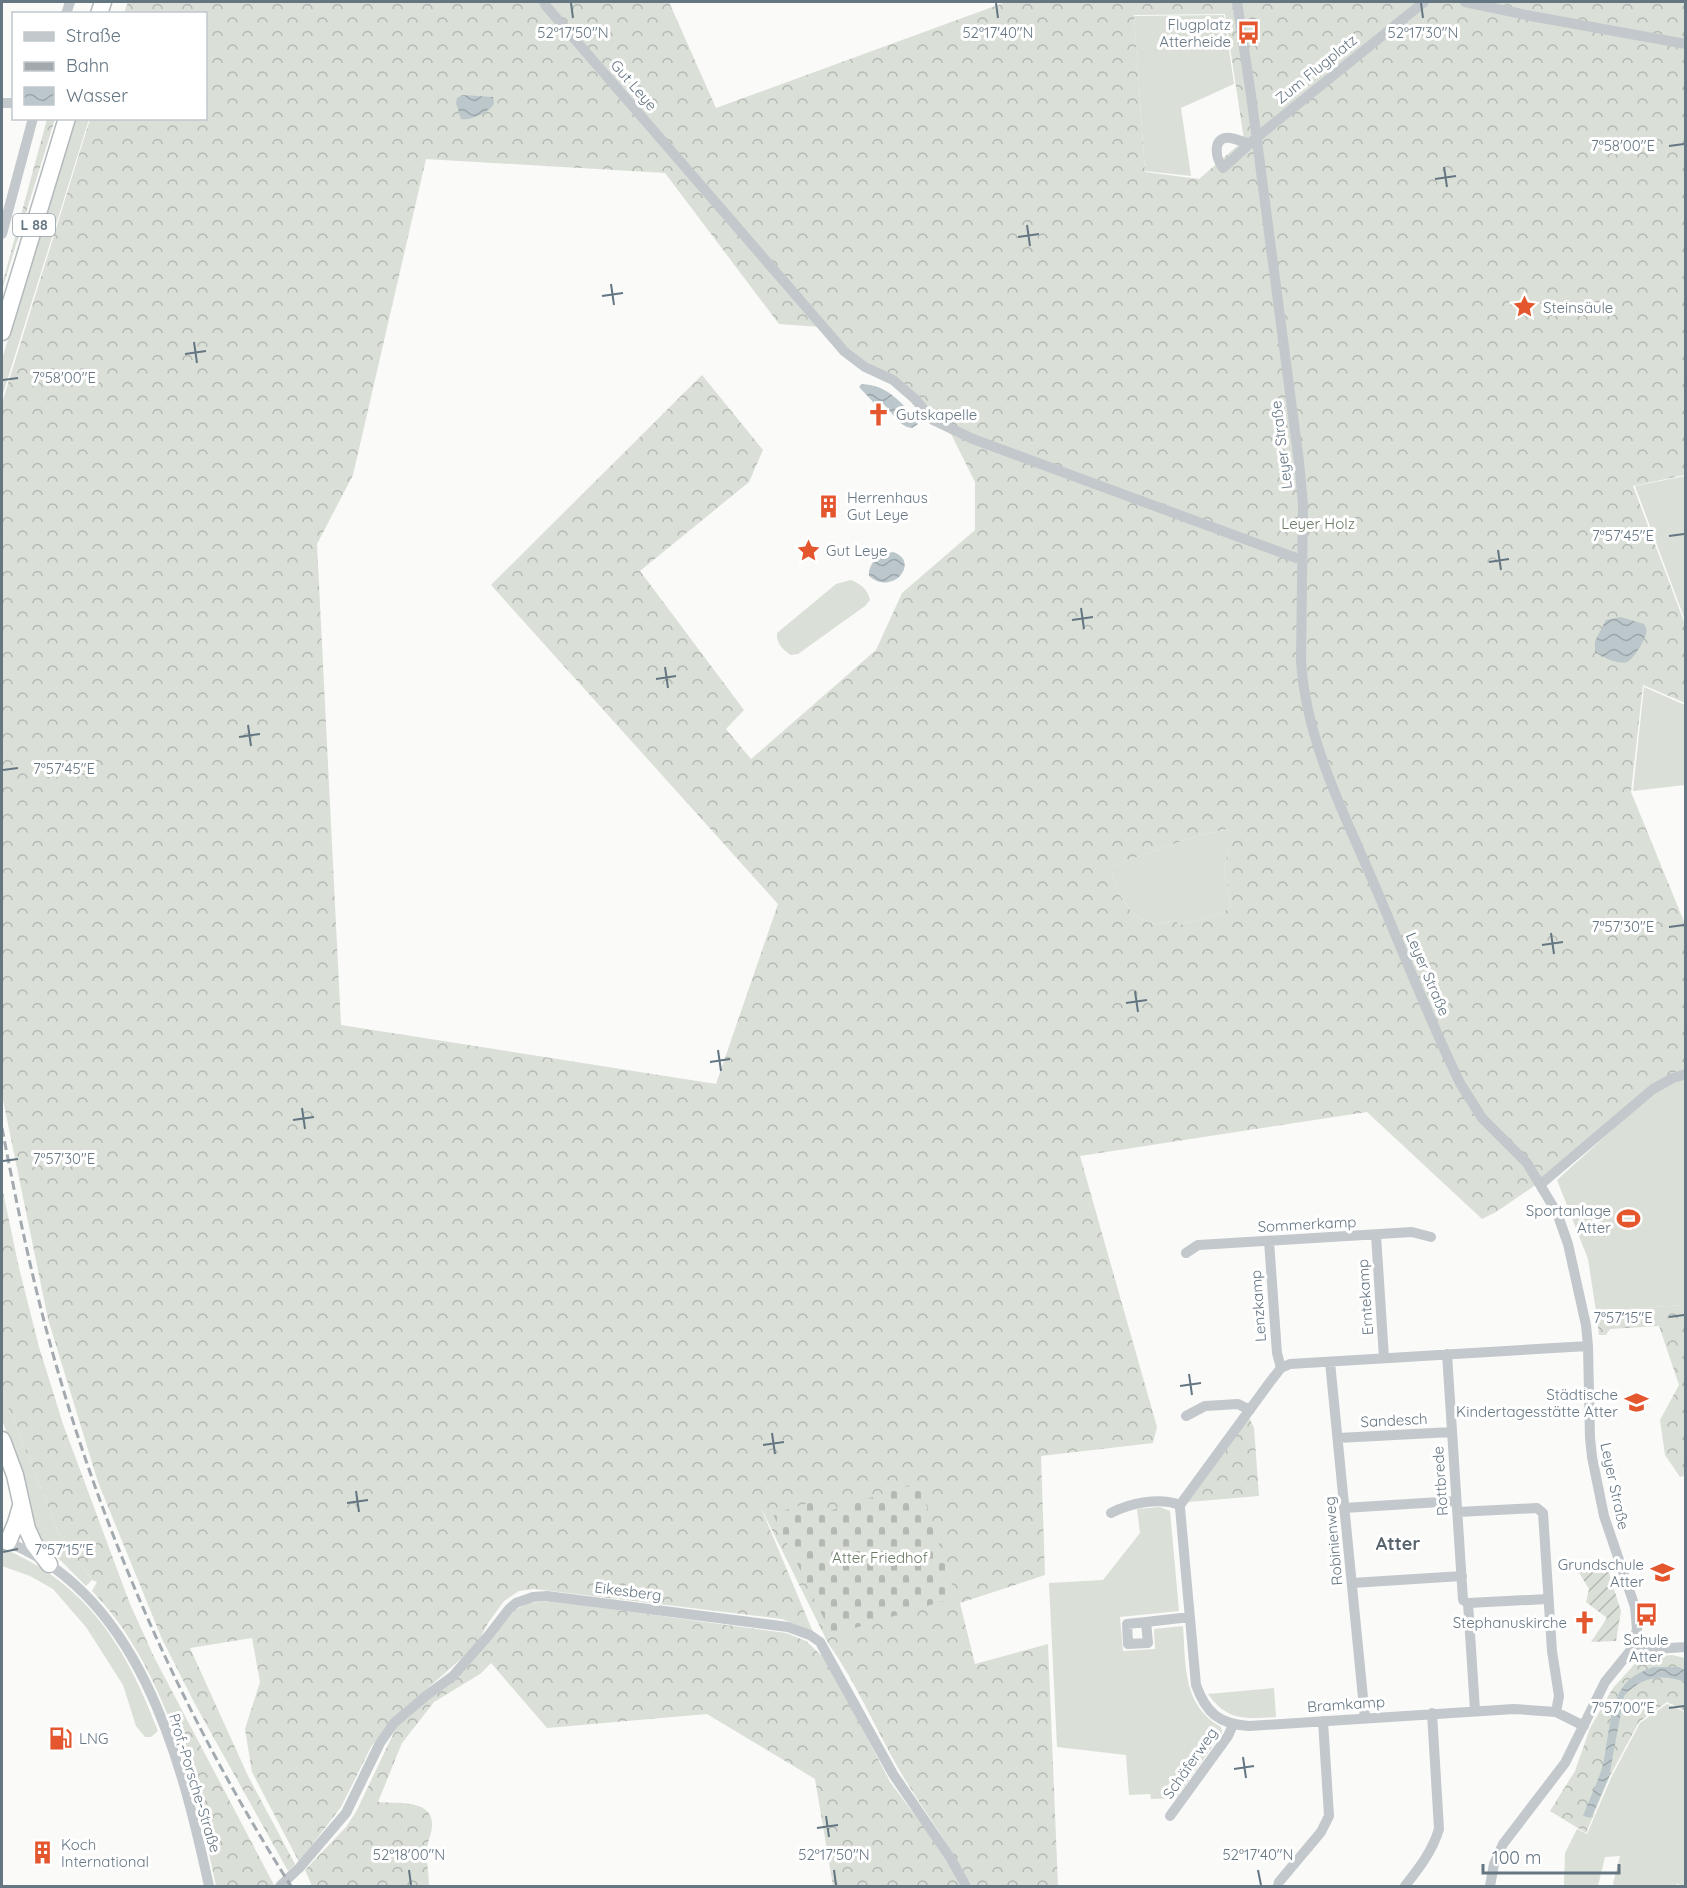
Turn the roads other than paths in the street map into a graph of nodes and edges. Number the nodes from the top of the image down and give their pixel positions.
1 (546, 2) edge
2 (1237, 2) edge
3 (1424, 2) edge
4 (1465, 2) edge
5 (1686, 44) edge
6 (32, 120) edge
7 (66, 120) edge
8 (1253, 141) junction
9 (2, 234) edge
10 (2, 332) edge
11 (1296, 558) dead end
12 (1686, 1074) edge
13 (1541, 1184) junction
14 (1376, 1235) junction
15 (1431, 1237) dead end
16 (1269, 1241) junction
17 (1186, 1252) dead end
18 (1588, 1346) junction
19 (1447, 1354) junction
20 (1384, 1358) junction
21 (1330, 1362) junction
22 (1281, 1368) junction
23 (1250, 1410) junction
24 (1186, 1416) dead end
25 (1452, 1432) junction
26 (1338, 1438) junction
27 (2, 1440) edge
28 (22, 1505) junction
29 (1180, 1505) junction
30 (1457, 1506) junction
31 (1344, 1508) junction
32 (1111, 1513) dead end
33 (5, 1541) edge
34 (49, 1564) junction
35 (1462, 1576) junction
36 (1352, 1583) junction
37 (1548, 1599) junction
38 (1468, 1603) junction
39 (1190, 1617) junction
40 (1146, 1622) junction
41 (1634, 1644) junction
42 (1686, 1647) edge
43 (1474, 1710) junction
44 (1556, 1712) junction
45 (1432, 1713) junction
46 (1365, 1718) junction
47 (1323, 1721) junction
48 (1233, 1725) junction
49 (1584, 1726) junction
50 (1170, 1816) dead end
51 (209, 1887) edge
52 (280, 1887) edge
53 (966, 1887) edge
54 (1278, 1887) edge
55 (1405, 1887) edge
56 (1490, 1887) edge

1 - 11 street, Gut Leye
2 - 8 street, Leyer Straße
3 - 8 street, Zum Flugplatz
4 - 5 street
6 - 9 street
7 - 10 highway, L 88
8 - 13 street, Leyer Straße
12 - 13 street
13 - 18 street, Leyer Straße
14 - 15 street, Sommerkamp
14 - 16 street, Sommerkamp
14 - 20 street, Erntekamp
16 - 17 street, Sommerkamp
16 - 22 street, Lenzkamp
18 - 19 street
18 - 41 street, Leyer Straße
19 - 20 street
19 - 25 street, Rottbrede
20 - 21 street
21 - 22 street
21 - 26 street, Robinienweg
22 - 23 street
23 - 24 street
23 - 29 street
25 - 26 street, Sandesch
25 - 30 street, Rottbrede
26 - 31 street, Robinienweg
27 - 28 highway
28 - 33 highway
28 - 34 highway
29 - 32 street
29 - 39 street
30 - 31 street
30 - 35 street, Rottbrede
30 - 37 street
31 - 36 street, Robinienweg
33 - 34 street, Prof.-Porsche-Straße
34 - 51 street, Prof.-Porsche-Straße
35 - 36 street
35 - 38 street, Rottbrede
36 - 46 street, Robinienweg
37 - 38 street
37 - 44 street
38 - 43 street, Rottbrede
39 - 40 street
39 - 48 street
40 - 40 street
41 - 42 street
41 - 49 street
43 - 44 street, Bramkamp
43 - 45 street, Bramkamp
44 - 49 street, Bramkamp
45 - 46 street, Bramkamp
45 - 55 street
46 - 47 street, Bramkamp
47 - 48 street, Bramkamp
47 - 54 street
48 - 50 street, Schäferweg
49 - 56 street
52 - 53 street, Eikesberg

